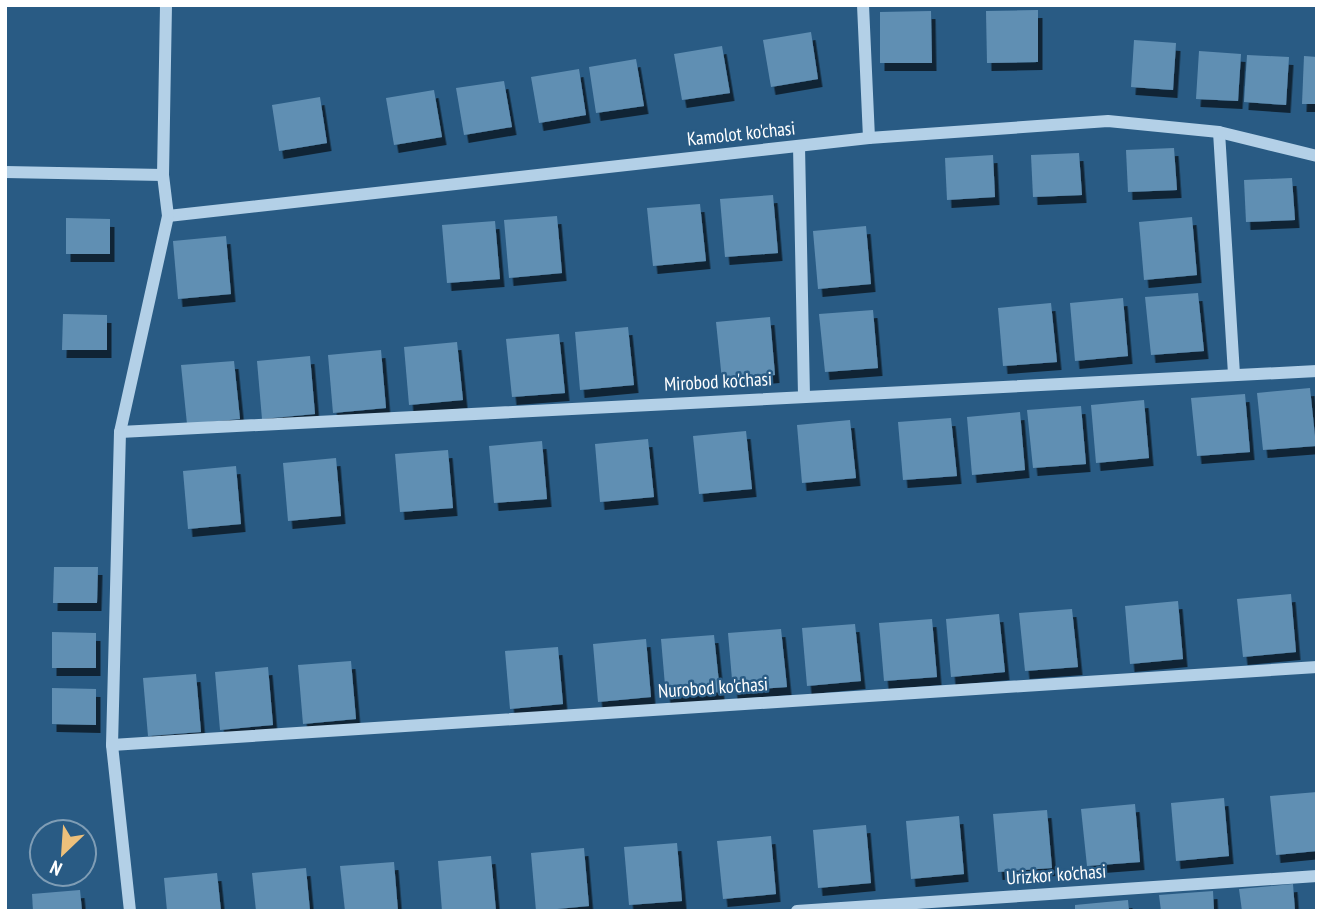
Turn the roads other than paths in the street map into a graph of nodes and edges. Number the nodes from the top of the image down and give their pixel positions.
1 (166, 5) edge
2 (863, 5) edge
3 (1219, 132) junction
4 (869, 138) junction
5 (799, 145) junction
6 (1317, 156) edge
7 (5, 172) edge
8 (163, 175) junction
9 (168, 216) junction
10 (1317, 371) edge
11 (1234, 374) junction
12 (804, 396) junction
13 (120, 432) junction
14 (1317, 667) edge
15 (112, 745) junction
16 (1317, 876) edge
17 (130, 911) edge
18 (797, 911) edge

1 - 8 street
2 - 4 street
3 - 4 street, Kamolot ko'chasi
3 - 6 street, Kamolot ko'chasi
3 - 11 street
4 - 5 street, Kamolot ko'chasi
5 - 9 street, Kamolot ko'chasi
5 - 12 street
7 - 8 street
8 - 9 street
9 - 13 street
10 - 11 street, Mirobod ko'chasi
11 - 12 street, Mirobod ko'chasi
12 - 13 street, Mirobod ko'chasi
13 - 15 street
14 - 15 street, Nurobod ko'chasi
15 - 17 street
16 - 18 street, Urizkor ko'chasi

